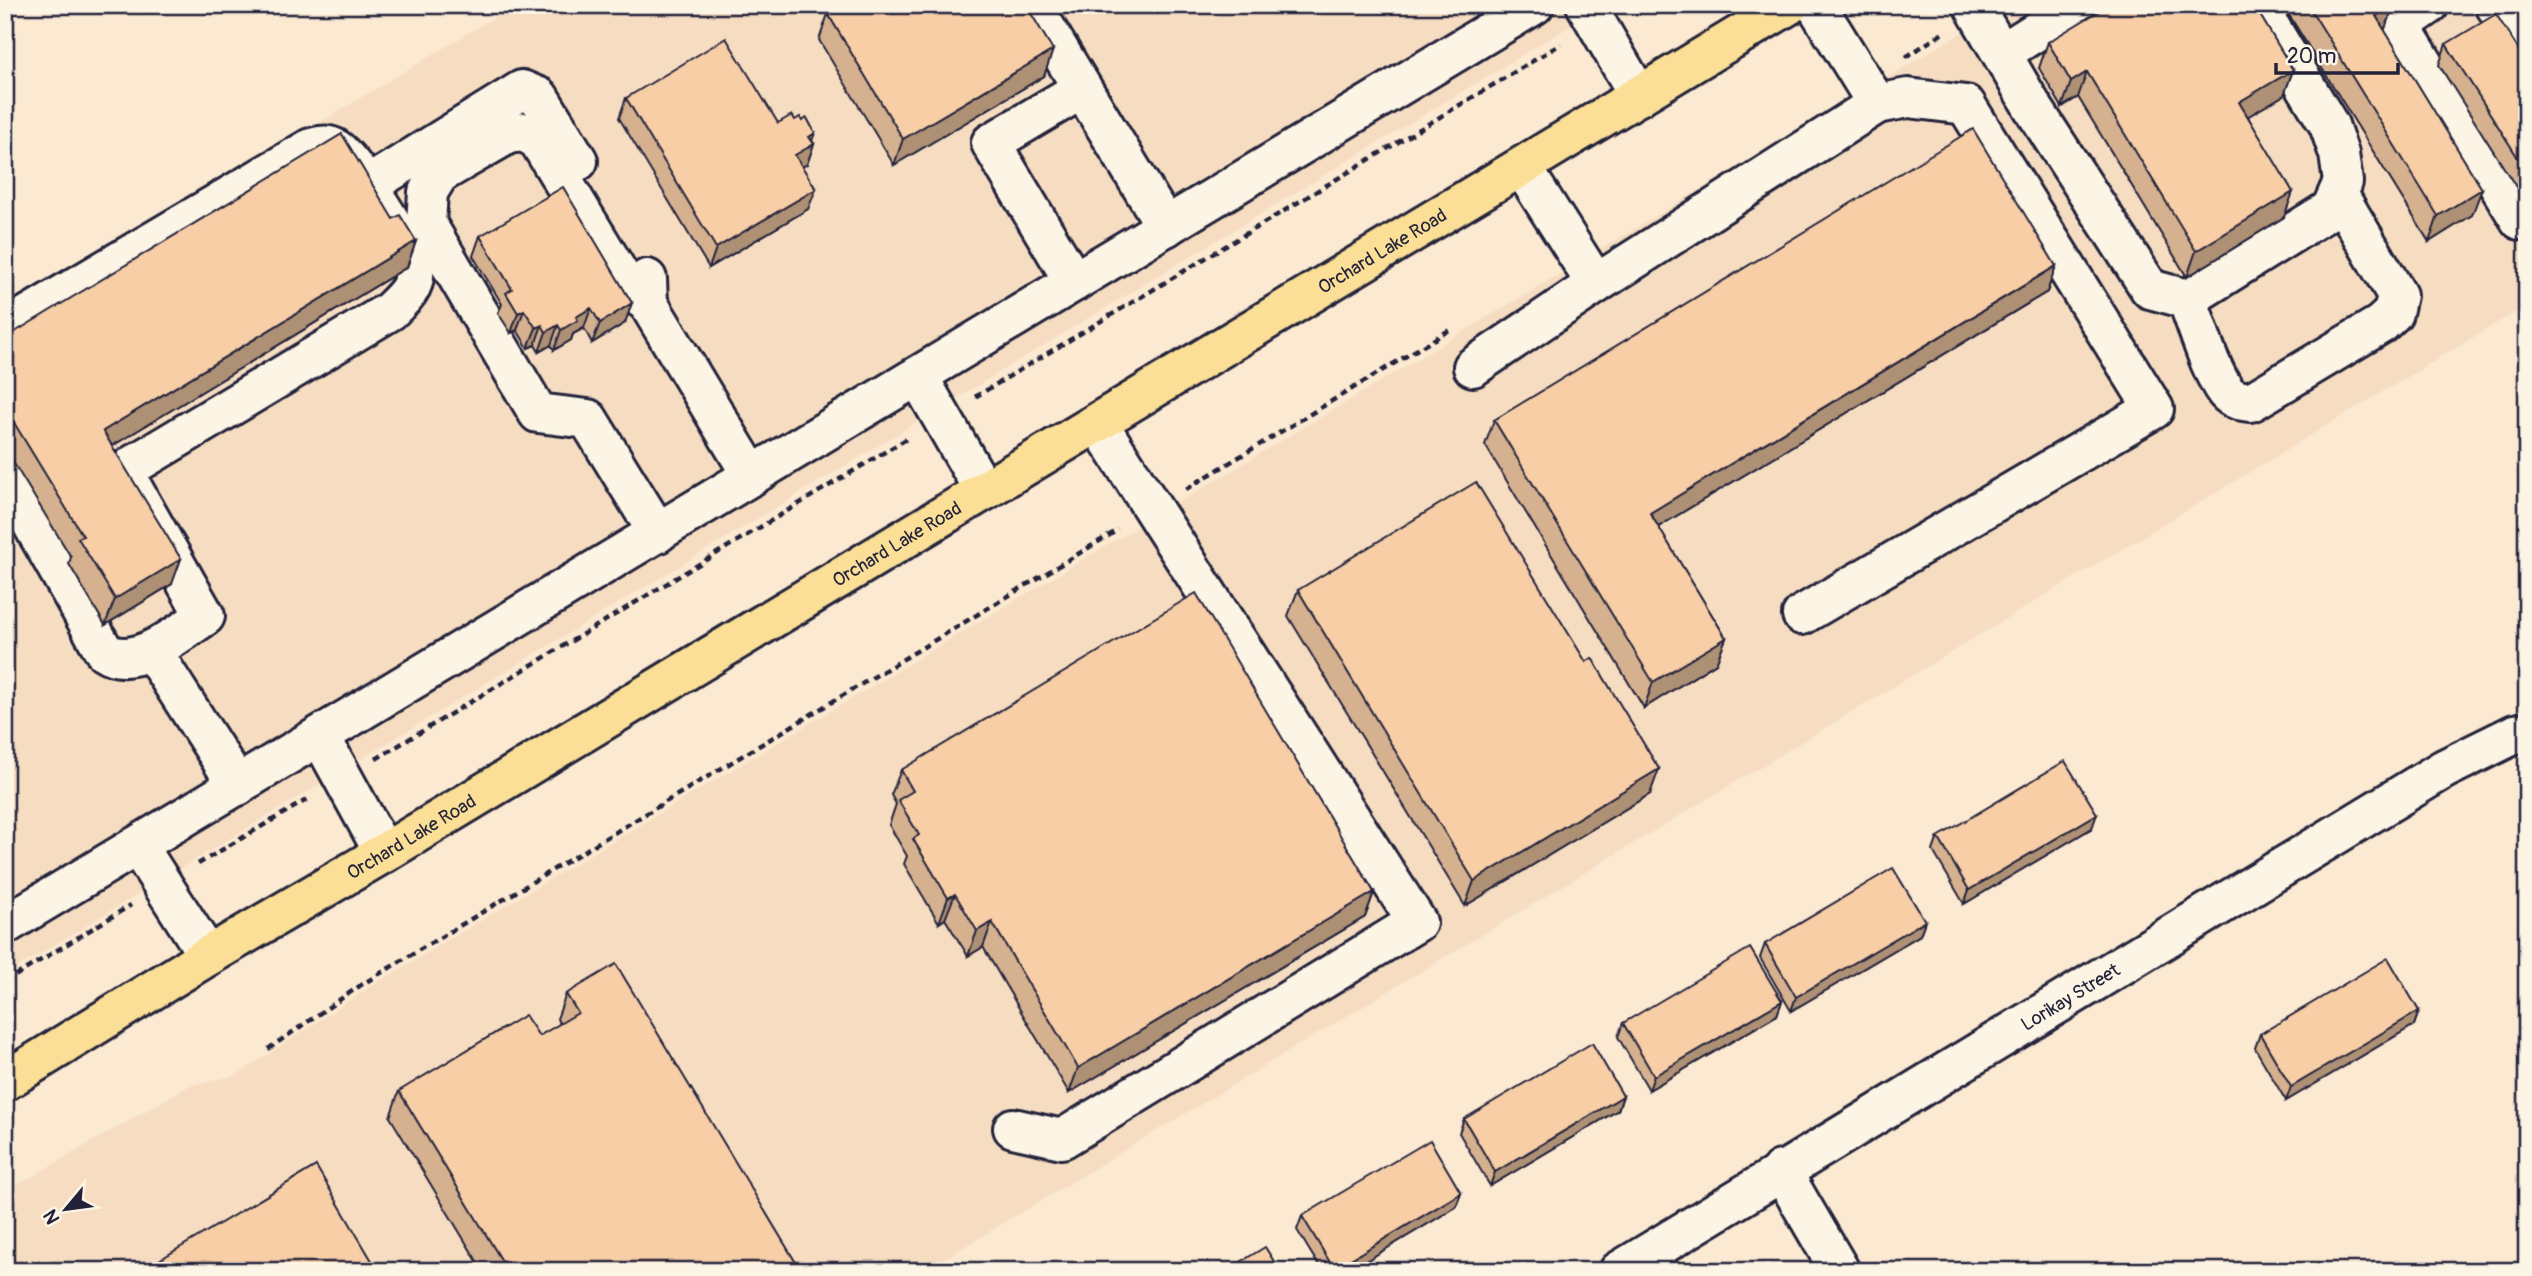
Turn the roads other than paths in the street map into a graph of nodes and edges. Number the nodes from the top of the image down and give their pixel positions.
1 (1032, 5) edge
2 (1534, 5) edge
3 (1789, 5) edge
4 (1816, 5) edge
5 (1973, 5) edge
6 (2078, 5) edge
7 (2258, 5) edge
8 (2429, 5) edge
9 (2495, 5) edge
10 (1591, 14) edge
11 (2002, 53) junction
12 (2527, 54) edge
13 (1082, 89) junction
14 (1639, 96) junction
15 (1877, 104) junction
16 (1522, 167) junction
17 (367, 186) junction
18 (2335, 201) junction
19 (2527, 216) edge
20 (1166, 227) junction
21 (1074, 282) junction
22 (1596, 284) junction
23 (2187, 299) junction
24 (648, 303) junction
25 (5, 329) edge
26 (1473, 367) dead end
27 (918, 376) junction
28 (1098, 423) junction
29 (5, 476) edge
30 (752, 476) junction
31 (985, 491) junction
32 (658, 533) junction
33 (1802, 615) dead end
34 (152, 651) junction
35 (2527, 732) edge
36 (320, 736) junction
37 (238, 786) junction
38 (138, 846) junction
39 (384, 853) junction
40 (5, 925) edge
41 (208, 956) junction
42 (5, 1081) edge
43 (1013, 1128) dead end
44 (1781, 1170) junction
45 (1619, 1271) edge
46 (1840, 1271) edge

1 - 13 street
2 - 20 street
3 - 14 main road, Orchard Lake Road
4 - 15 street
5 - 11 street
6 - 11 street
7 - 18 street
8 - 19 street
9 - 12 street
10 - 14 street
11 - 23 street
13 - 20 street
13 - 21 street
14 - 16 main road, Orchard Lake Road
15 - 22 street
15 - 33 street
16 - 22 street
16 - 28 main road, Orchard Lake Road
17 - 24 street
17 - 25 street
17 - 34 street
18 - 23 street
18 - 23 street
20 - 21 street
21 - 27 street
22 - 26 street
24 - 30 street
24 - 32 street
27 - 30 street
27 - 31 street
28 - 31 main road, Orchard Lake Road
28 - 43 street
29 - 34 street
30 - 32 street
31 - 39 main road, Orchard Lake Road
32 - 36 street
34 - 37 street
35 - 44 street, Lorikay Street
36 - 37 street
36 - 39 street
37 - 38 street
38 - 40 street
38 - 41 street
39 - 41 main road, Orchard Lake Road
41 - 42 main road, Orchard Lake Road
44 - 45 street, Lorikay Street
44 - 46 street

